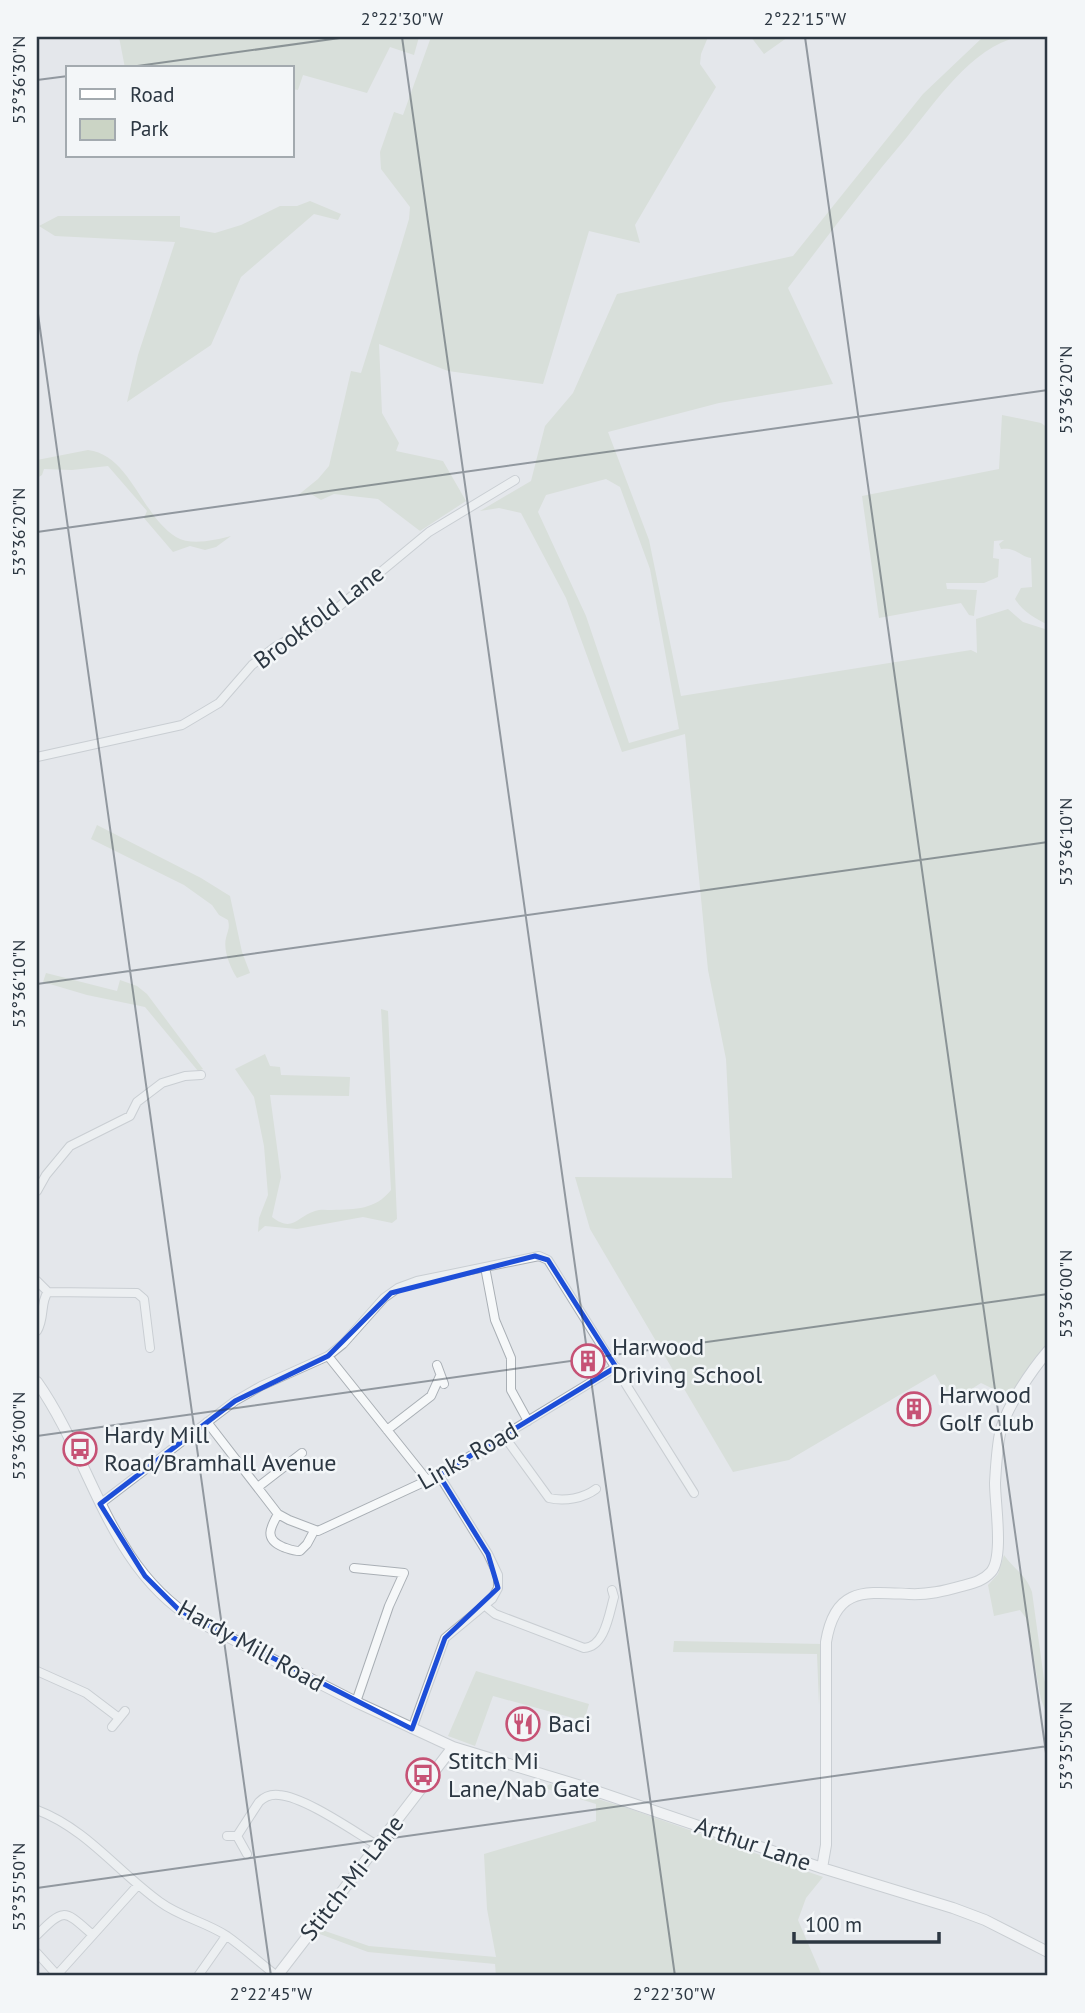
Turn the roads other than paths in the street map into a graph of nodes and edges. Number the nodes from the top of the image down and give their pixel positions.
1 (515, 481) dead end
2 (37, 757) edge
3 (201, 1075) dead end
4 (37, 1191) edge
5 (485, 1267) junction
6 (37, 1281) edge
7 (48, 1292) junction
8 (37, 1331) edge
9 (150, 1348) dead end
10 (1048, 1352) edge
11 (328, 1356) junction
12 (437, 1365) dead end
13 (616, 1367) junction
14 (37, 1382) edge
15 (528, 1421) junction
16 (207, 1422) junction
17 (387, 1430) junction
18 (504, 1436) junction
19 (301, 1457) dead end
20 (439, 1475) junction
21 (428, 1481) junction
22 (258, 1487) junction
23 (597, 1488) dead end
24 (694, 1492) dead end
25 (100, 1504) junction
26 (278, 1514) junction
27 (314, 1531) junction
28 (354, 1568) dead end
29 (612, 1590) dead end
30 (484, 1605) junction
31 (37, 1671) edge
32 (356, 1702) junction
33 (112, 1727) dead end
34 (412, 1729) junction
35 (453, 1747) junction
36 (37, 1810) edge
37 (227, 1836) dead end
38 (237, 1836) junction
39 (377, 1845) junction
40 (247, 1854) dead end
41 (822, 1868) junction
42 (138, 1885) junction
43 (37, 1935) edge
44 (93, 1936) junction
45 (226, 1936) junction
46 (1048, 1952) edge
47 (37, 1953) edge
48 (57, 1976) edge
49 (198, 1976) edge
50 (277, 1976) edge

1 - 2 street, Brookfold Lane
3 - 4 street
5 - 11 street
5 - 13 street
5 - 15 street
6 - 7 street
7 - 8 street
7 - 9 street
10 - 41 main road
11 - 16 street
11 - 17 street
12 - 17 street
13 - 15 street, Links Road
13 - 24 street
14 - 25 main road, Hardy Mill Road
15 - 18 street, Links Road
16 - 22 street
16 - 25 street
17 - 21 street
18 - 20 street, Links Road
18 - 23 street
19 - 22 street
20 - 21 street, Links Road
20 - 30 street
21 - 27 street, Links Road
22 - 26 street
25 - 32 main road, Hardy Mill Road
26 - 27 street
26 - 27 street, Links Road
28 - 32 street
29 - 30 street
30 - 34 street
31 - 33 street
32 - 34 main road, Hardy Mill Road
34 - 35 main road, Hardy Mill Road
35 - 39 main road, Stitch-Mi-Lane
35 - 41 main road, Arthur Lane
36 - 42 street
37 - 38 street
38 - 39 street
38 - 40 street
39 - 50 main road, Stitch-Mi-Lane
41 - 46 main road, Arthur Lane
42 - 44 street
42 - 45 street
43 - 44 street
44 - 48 street
45 - 49 street
45 - 50 street
47 - 48 street

